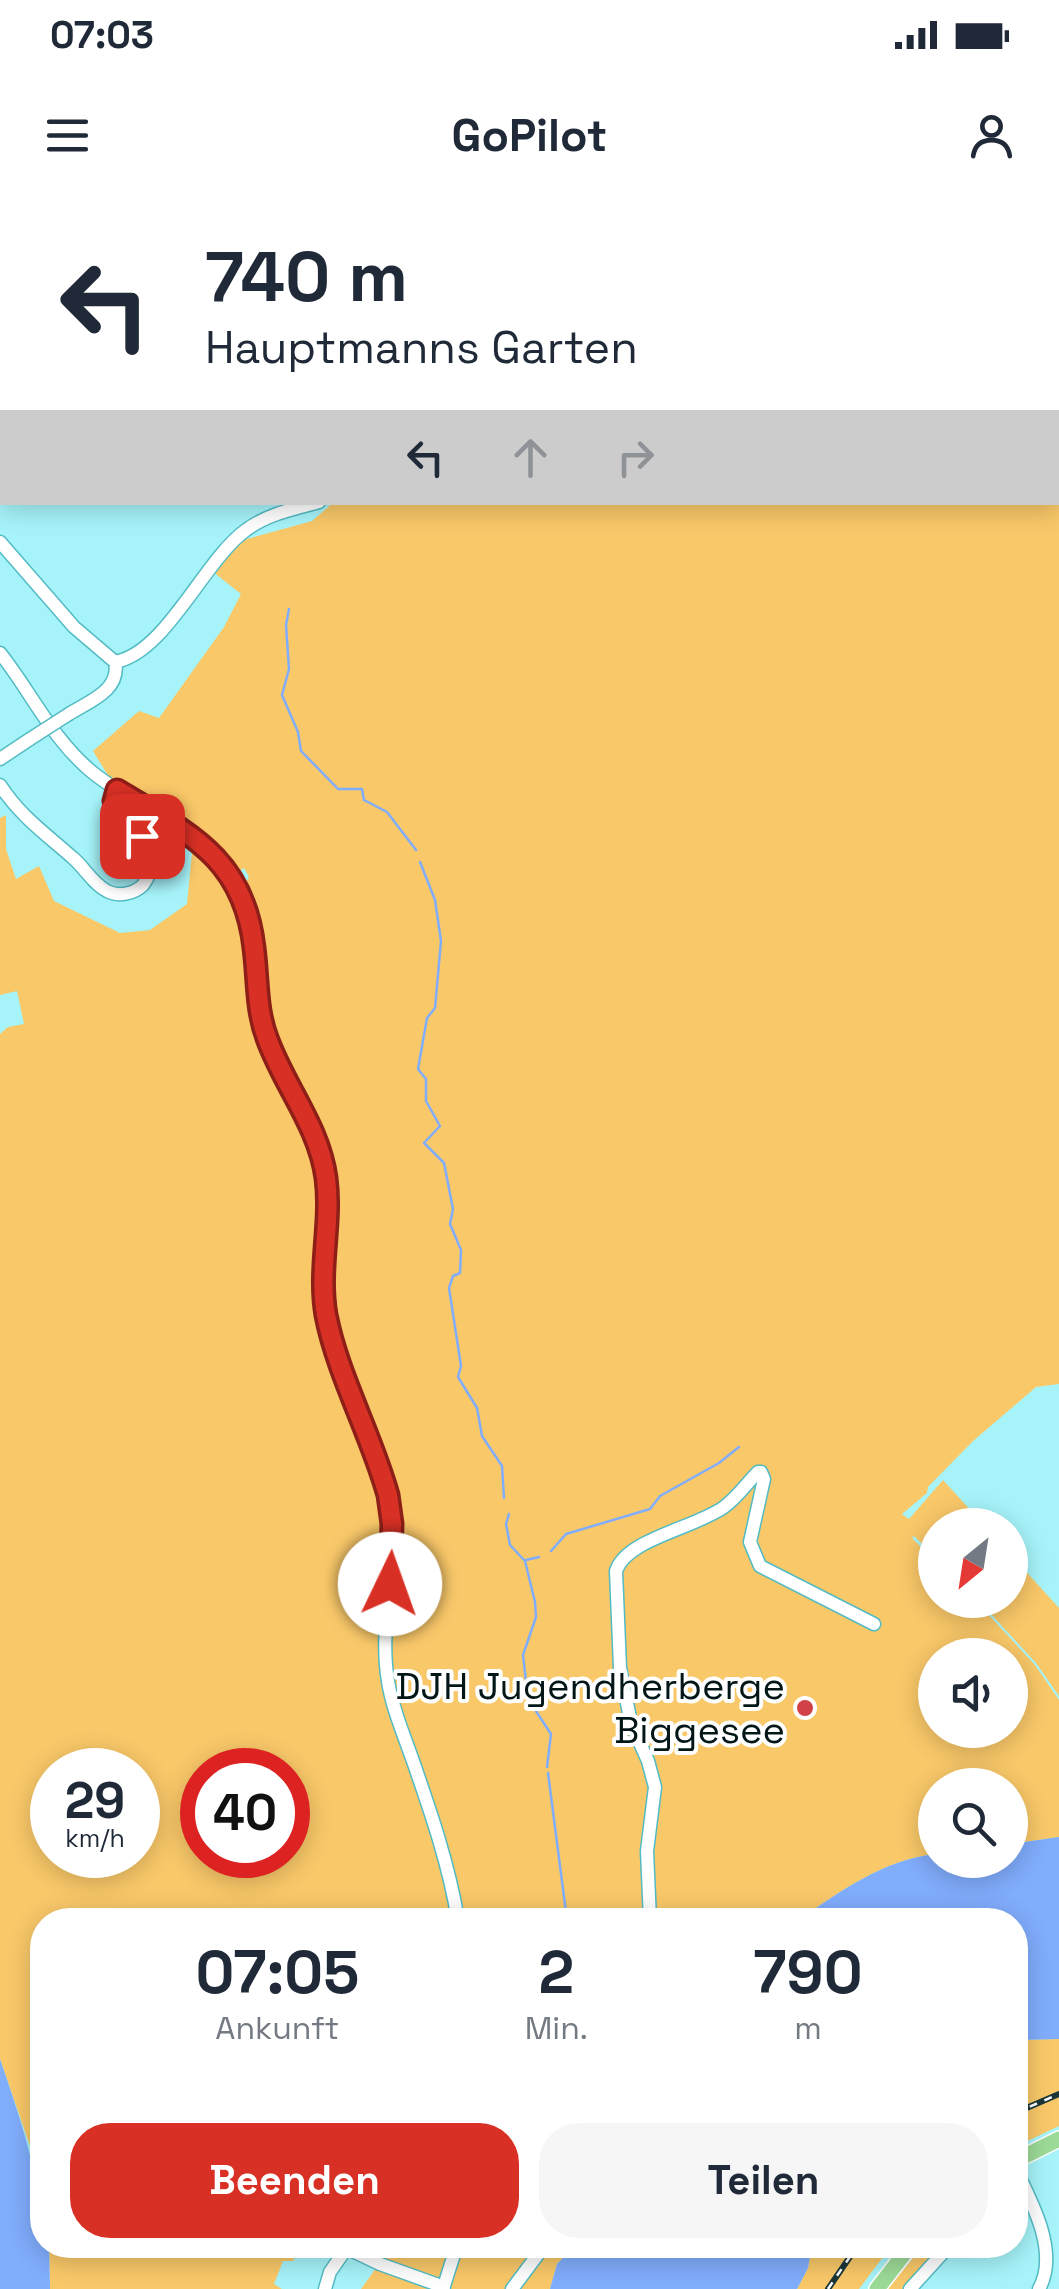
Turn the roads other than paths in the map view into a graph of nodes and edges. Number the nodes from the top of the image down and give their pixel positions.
1 (310, 505) edge
2 (0, 542) edge
3 (0, 653) edge
4 (115, 662) junction
5 (0, 759) edge
6 (0, 785) edge
7 (117, 790) junction
8 (874, 1624) dead end
9 (455, 1908) edge
10 (649, 1908) edge
11 (1059, 2139) edge
12 (1028, 2157) edge
13 (1028, 2186) edge
14 (337, 2258) edge
15 (370, 2258) edge
16 (452, 2258) edge
17 (535, 2258) edge
18 (901, 2258) edge
19 (938, 2258) edge
20 (444, 2288) edge
21 (324, 2289) edge
22 (512, 2289) edge
23 (877, 2289) edge
24 (910, 2289) edge
25 (1039, 2289) edge

1 - 4 street
2 - 4 street
3 - 7 street
4 - 5 street, bridge
6 - 7 street
7 - 9 street
8 - 10 street
11 - 12 main road
13 - 25 street
14 - 21 street
15 - 20 street
16 - 20 street
17 - 22 street
18 - 23 main road
19 - 24 street

